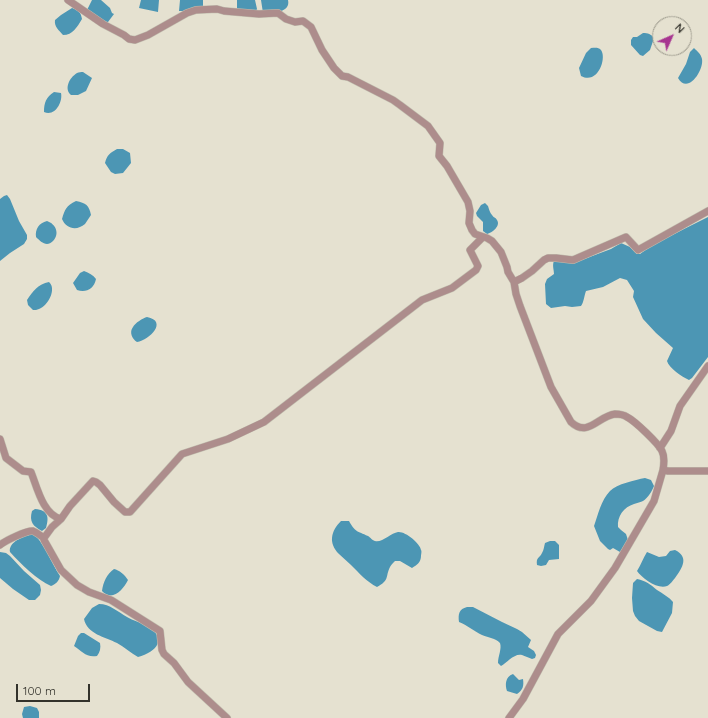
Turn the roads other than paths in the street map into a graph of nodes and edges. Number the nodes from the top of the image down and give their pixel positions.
1 (68, 0) edge
2 (708, 210) edge
3 (482, 236) junction
4 (514, 282) junction
5 (708, 366) edge
6 (0, 439) edge
7 (660, 448) junction
8 (663, 470) junction
9 (708, 471) edge
10 (61, 518) junction
11 (44, 538) junction
12 (0, 545) edge
13 (227, 718) edge
14 (509, 718) edge

1 - 3 street
2 - 4 street
3 - 4 street
3 - 10 street
4 - 7 street
5 - 7 street
6 - 10 street
7 - 8 street
8 - 9 street
8 - 14 street
10 - 11 street
11 - 12 street
11 - 13 street

